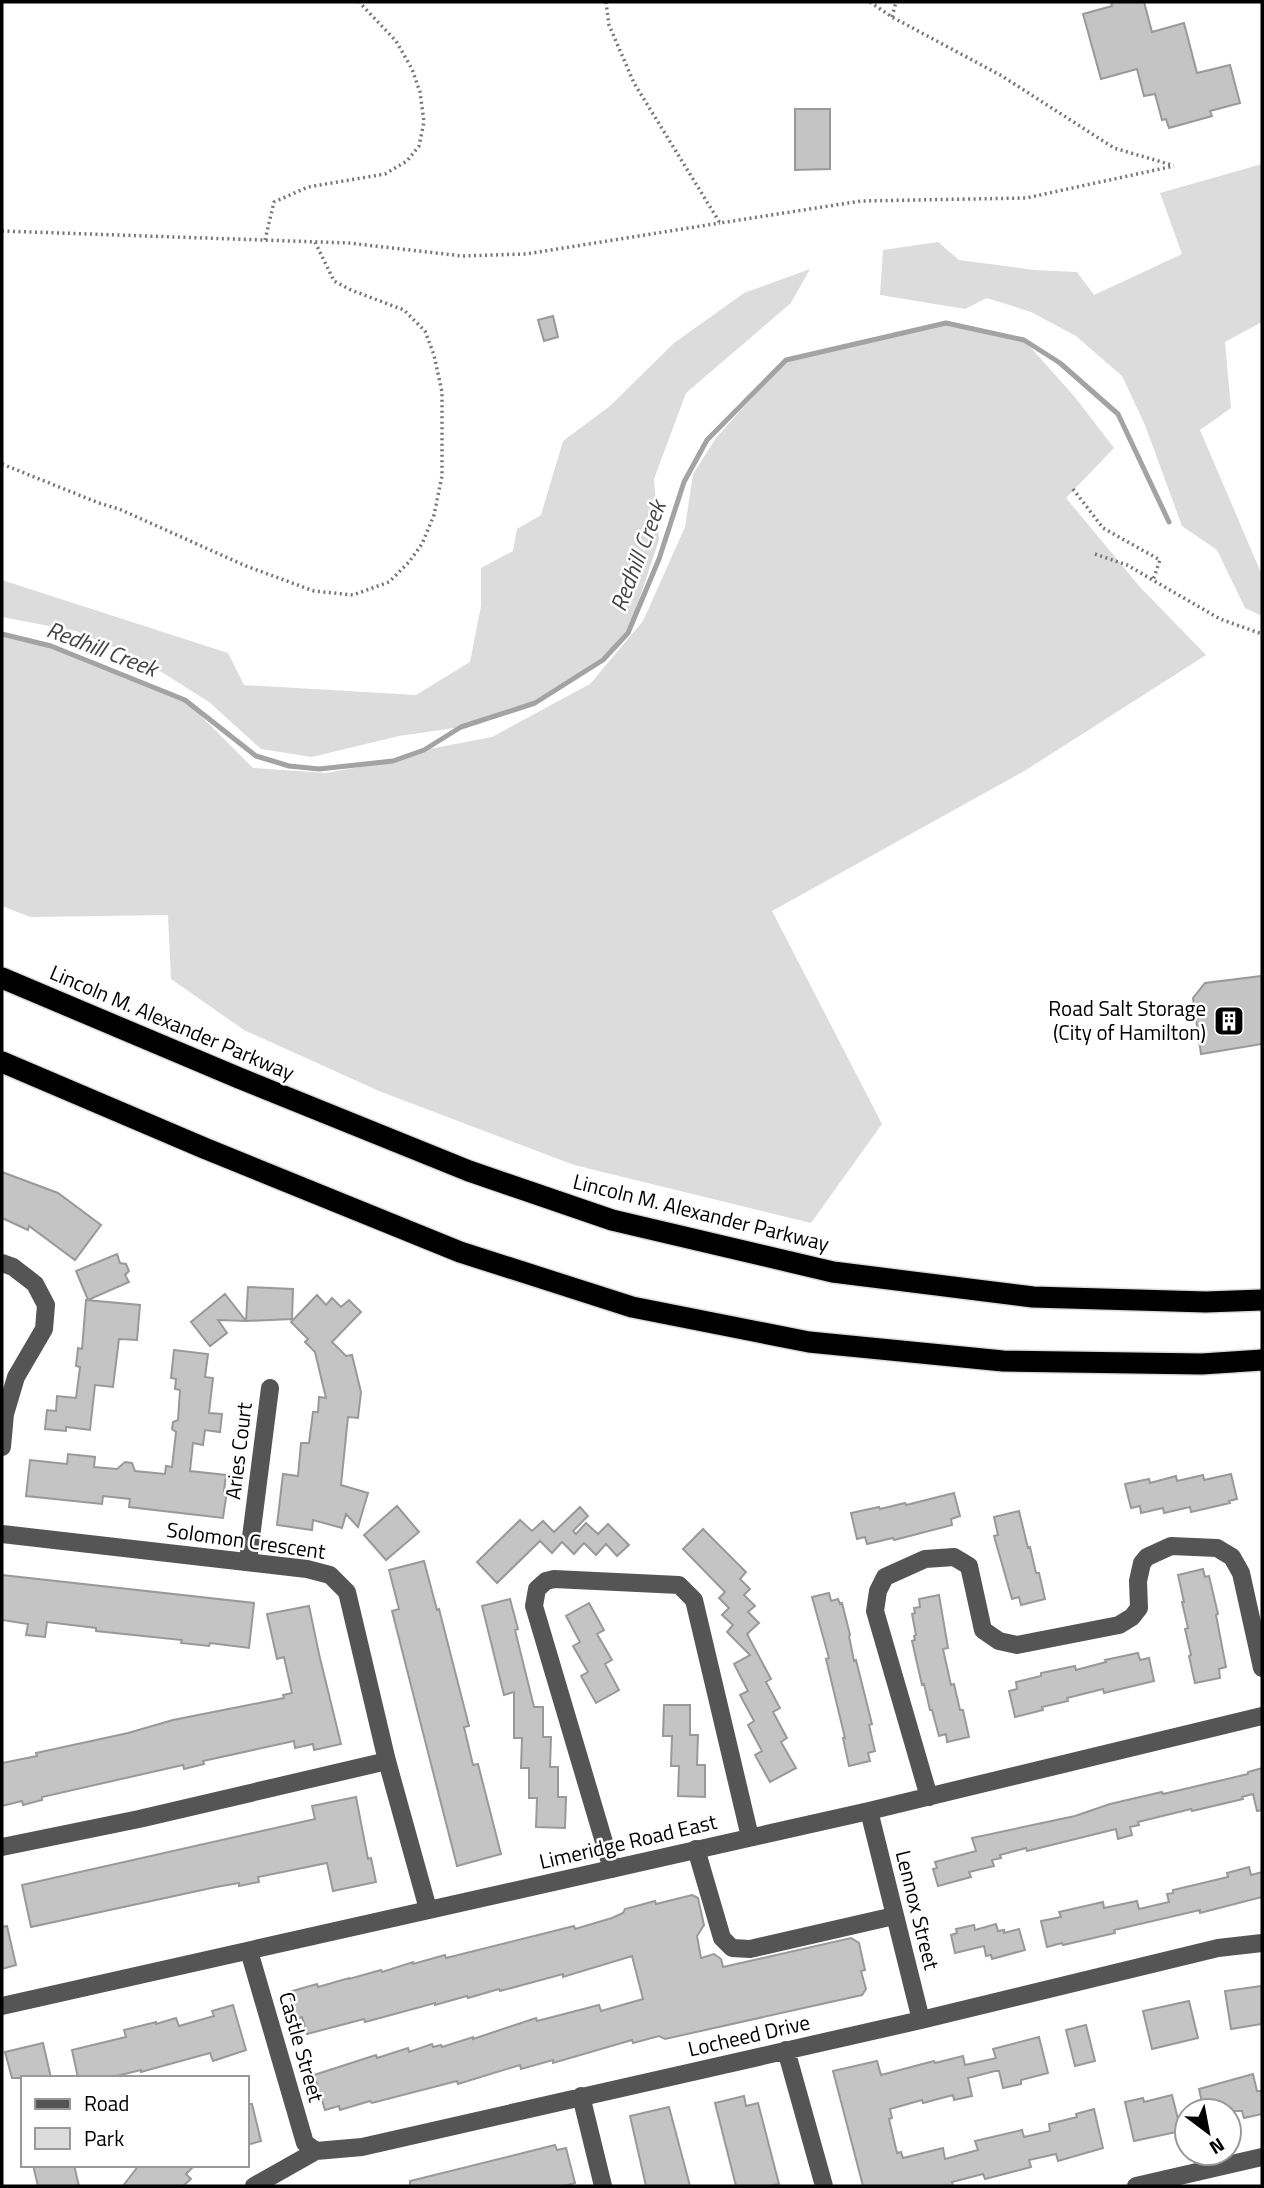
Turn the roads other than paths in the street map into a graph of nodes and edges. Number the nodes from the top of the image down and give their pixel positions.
1 (2, 978) edge
2 (2, 1062) edge
3 (2, 1263) edge
4 (1262, 1300) edge
5 (1262, 1360) edge
6 (270, 1388) dead end
7 (2, 1447) edge
8 (2, 1534) edge
9 (248, 1562) junction
10 (1262, 1668) edge
11 (1262, 1716) edge
12 (387, 1761) junction
13 (929, 1797) junction
14 (869, 1811) junction
15 (750, 1837) junction
16 (2, 1847) edge
17 (696, 1849) junction
18 (612, 1869) junction
19 (429, 1909) junction
20 (894, 1916) junction
21 (1262, 1943) edge
22 (249, 1951) junction
23 (2, 2006) edge
24 (921, 2020) junction
25 (786, 2050) junction
26 (581, 2096) junction
27 (316, 2151) junction
28 (1262, 2157) edge
29 (254, 2186) edge
30 (603, 2186) edge
31 (824, 2186) edge
32 (1136, 2186) edge

1 - 4 highway, Lincoln M. Alexander Parkway
2 - 5 highway
3 - 7 street
6 - 9 street, Aries Court
8 - 9 street, Solomon Crescent
9 - 12 street, Solomon Crescent
10 - 13 street
11 - 13 street, Limeridge Road East
12 - 16 street
12 - 19 street, Solomon Crescent
13 - 14 street, Limeridge Road East
14 - 15 street, Limeridge Road East
14 - 20 street, Lennox Street
15 - 17 street, Limeridge Road East
15 - 18 street
17 - 18 street, Limeridge Road East
17 - 20 street
18 - 19 street, Limeridge Road East
19 - 22 street, Limeridge Road East
20 - 24 street, Lennox Street
21 - 24 street, Locheed Drive
22 - 23 street, Limeridge Road East
22 - 27 street, Castle Street
24 - 25 street, Locheed Drive
25 - 26 street, Locheed Drive
25 - 31 street
26 - 27 street, Locheed Drive
26 - 30 street
27 - 29 street, Locheed Drive
28 - 32 street

